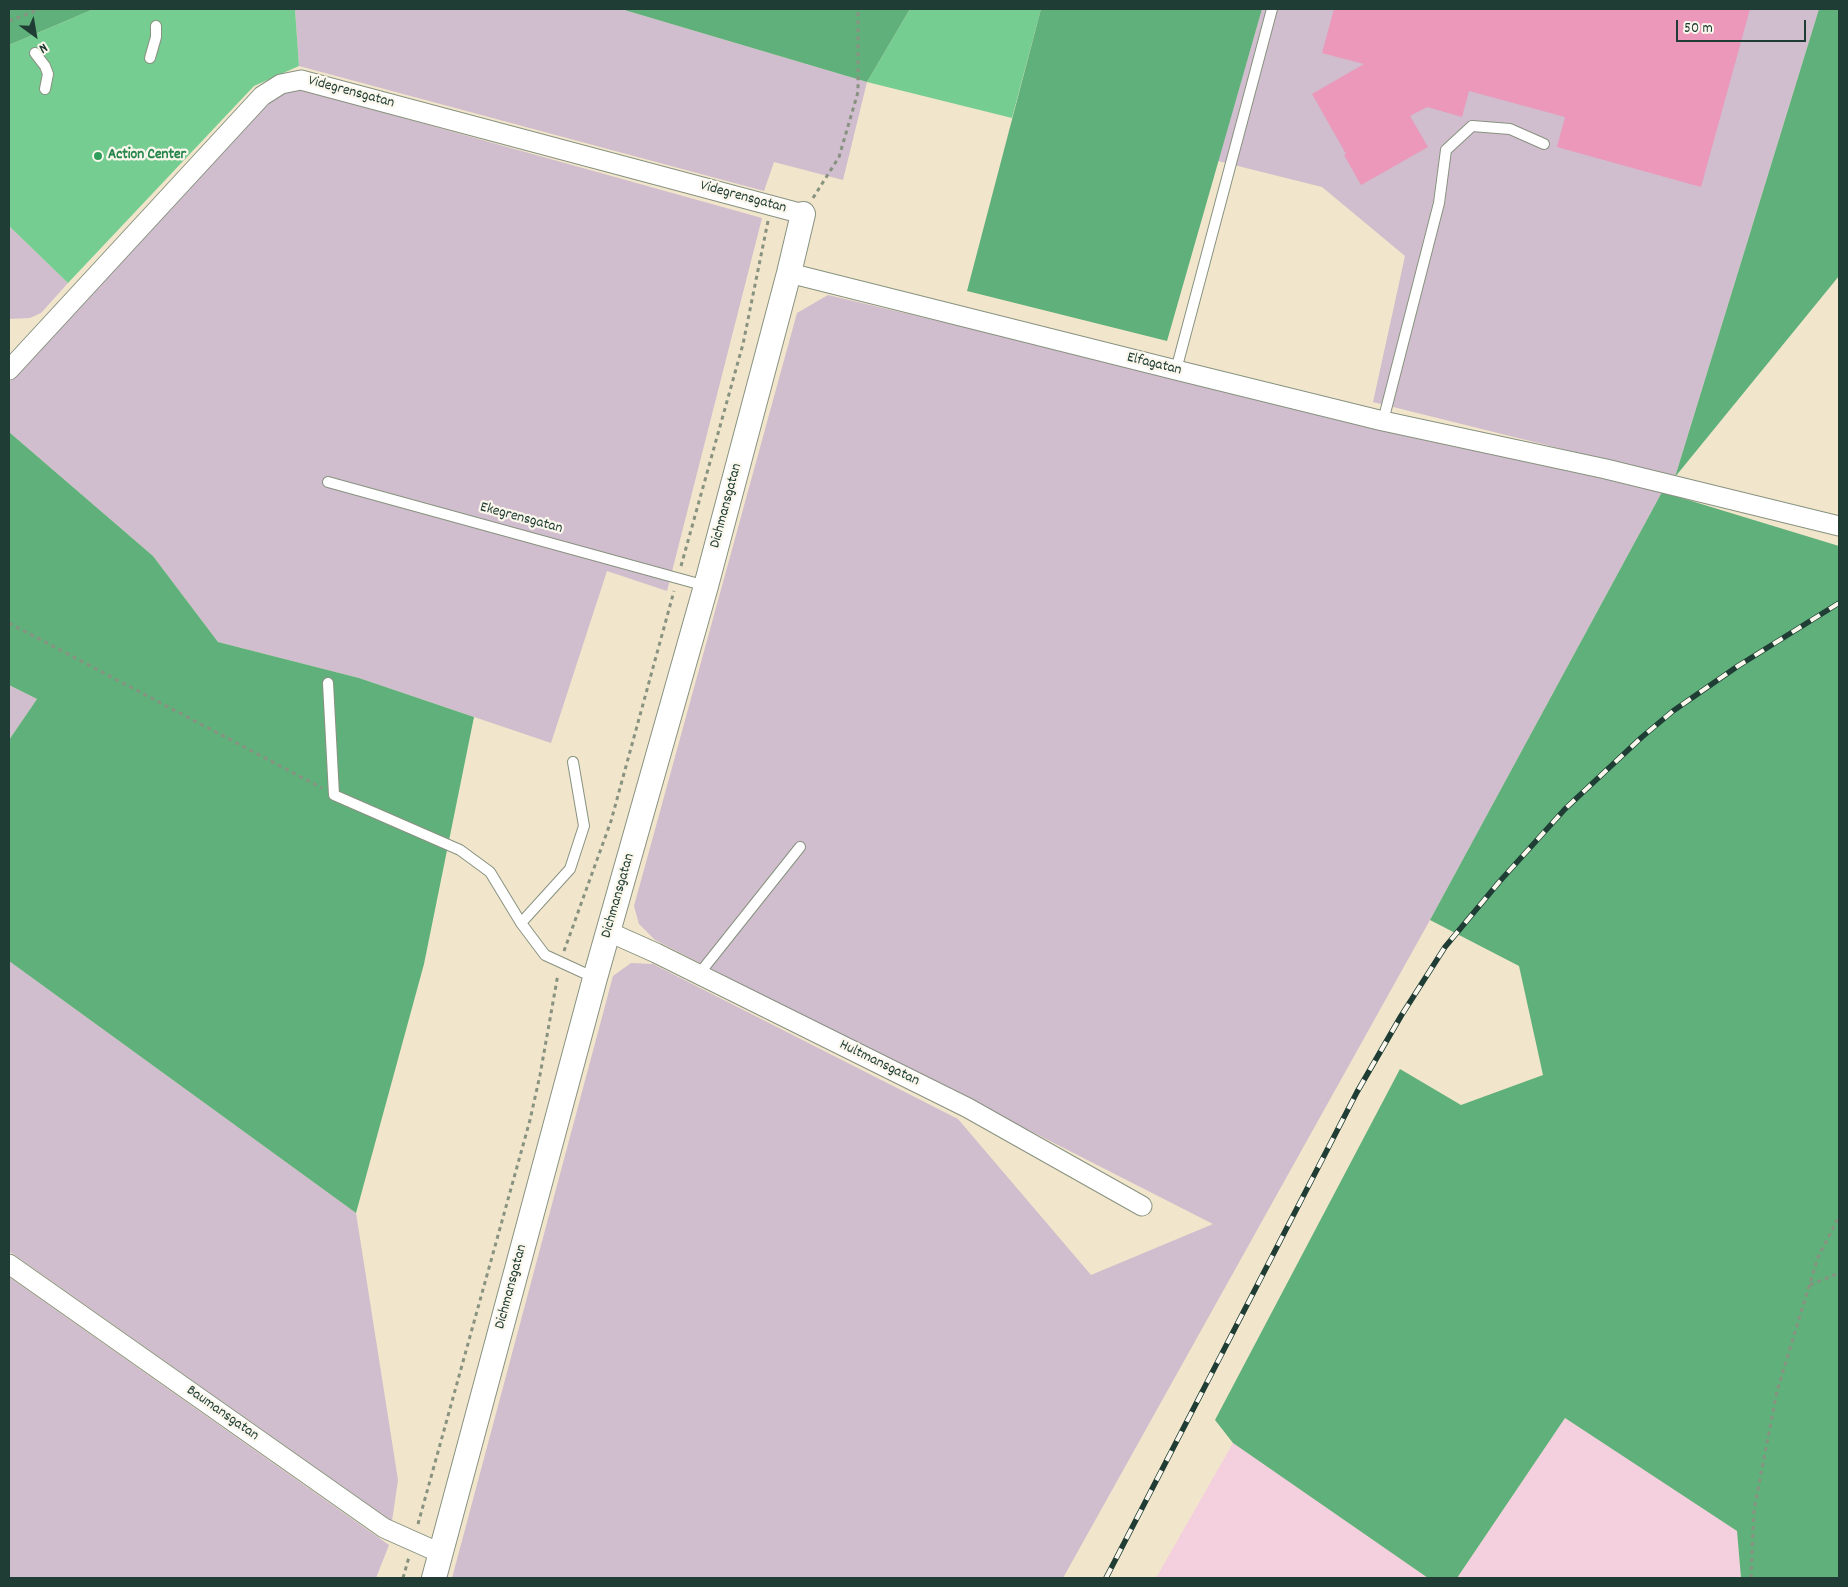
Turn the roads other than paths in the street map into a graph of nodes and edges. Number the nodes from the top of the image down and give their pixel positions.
1 (1272, 9) edge
2 (156, 26) dead end
3 (35, 53) dead end
4 (150, 58) dead end
5 (45, 89) dead end
6 (1544, 144) dead end
7 (803, 214) joint
8 (790, 273) junction
9 (9, 370) edge
10 (1176, 370) junction
11 (1383, 421) junction
12 (328, 482) dead end
13 (1839, 526) edge
14 (706, 586) junction
15 (328, 683) dead end
16 (573, 762) dead end
17 (800, 847) dead end
18 (521, 923) junction
19 (610, 932) junction
20 (699, 974) junction
21 (595, 978) junction
22 (1142, 1206) dead end
23 (9, 1264) edge
24 (440, 1553) junction
25 (434, 1578) edge

1 - 10 lane
2 - 4 lane
3 - 5 lane
6 - 11 lane
7 - 8 street, Dichmansgatan
7 - 9 street, Videgrensgatan
8 - 10 street, Elfagatan
8 - 14 street, Dichmansgatan
10 - 11 street, Elfagatan
11 - 13 street, Elfagatan
12 - 14 lane, Ekegrensgatan
14 - 19 street, Dichmansgatan
15 - 18 lane
16 - 18 lane
17 - 20 lane
18 - 21 lane
19 - 20 street, Hultmansgatan
19 - 21 street, Dichmansgatan
20 - 22 street, Hultmansgatan
21 - 24 street, Dichmansgatan
23 - 24 street, Baumansgatan
24 - 25 street, Dichmansgatan

